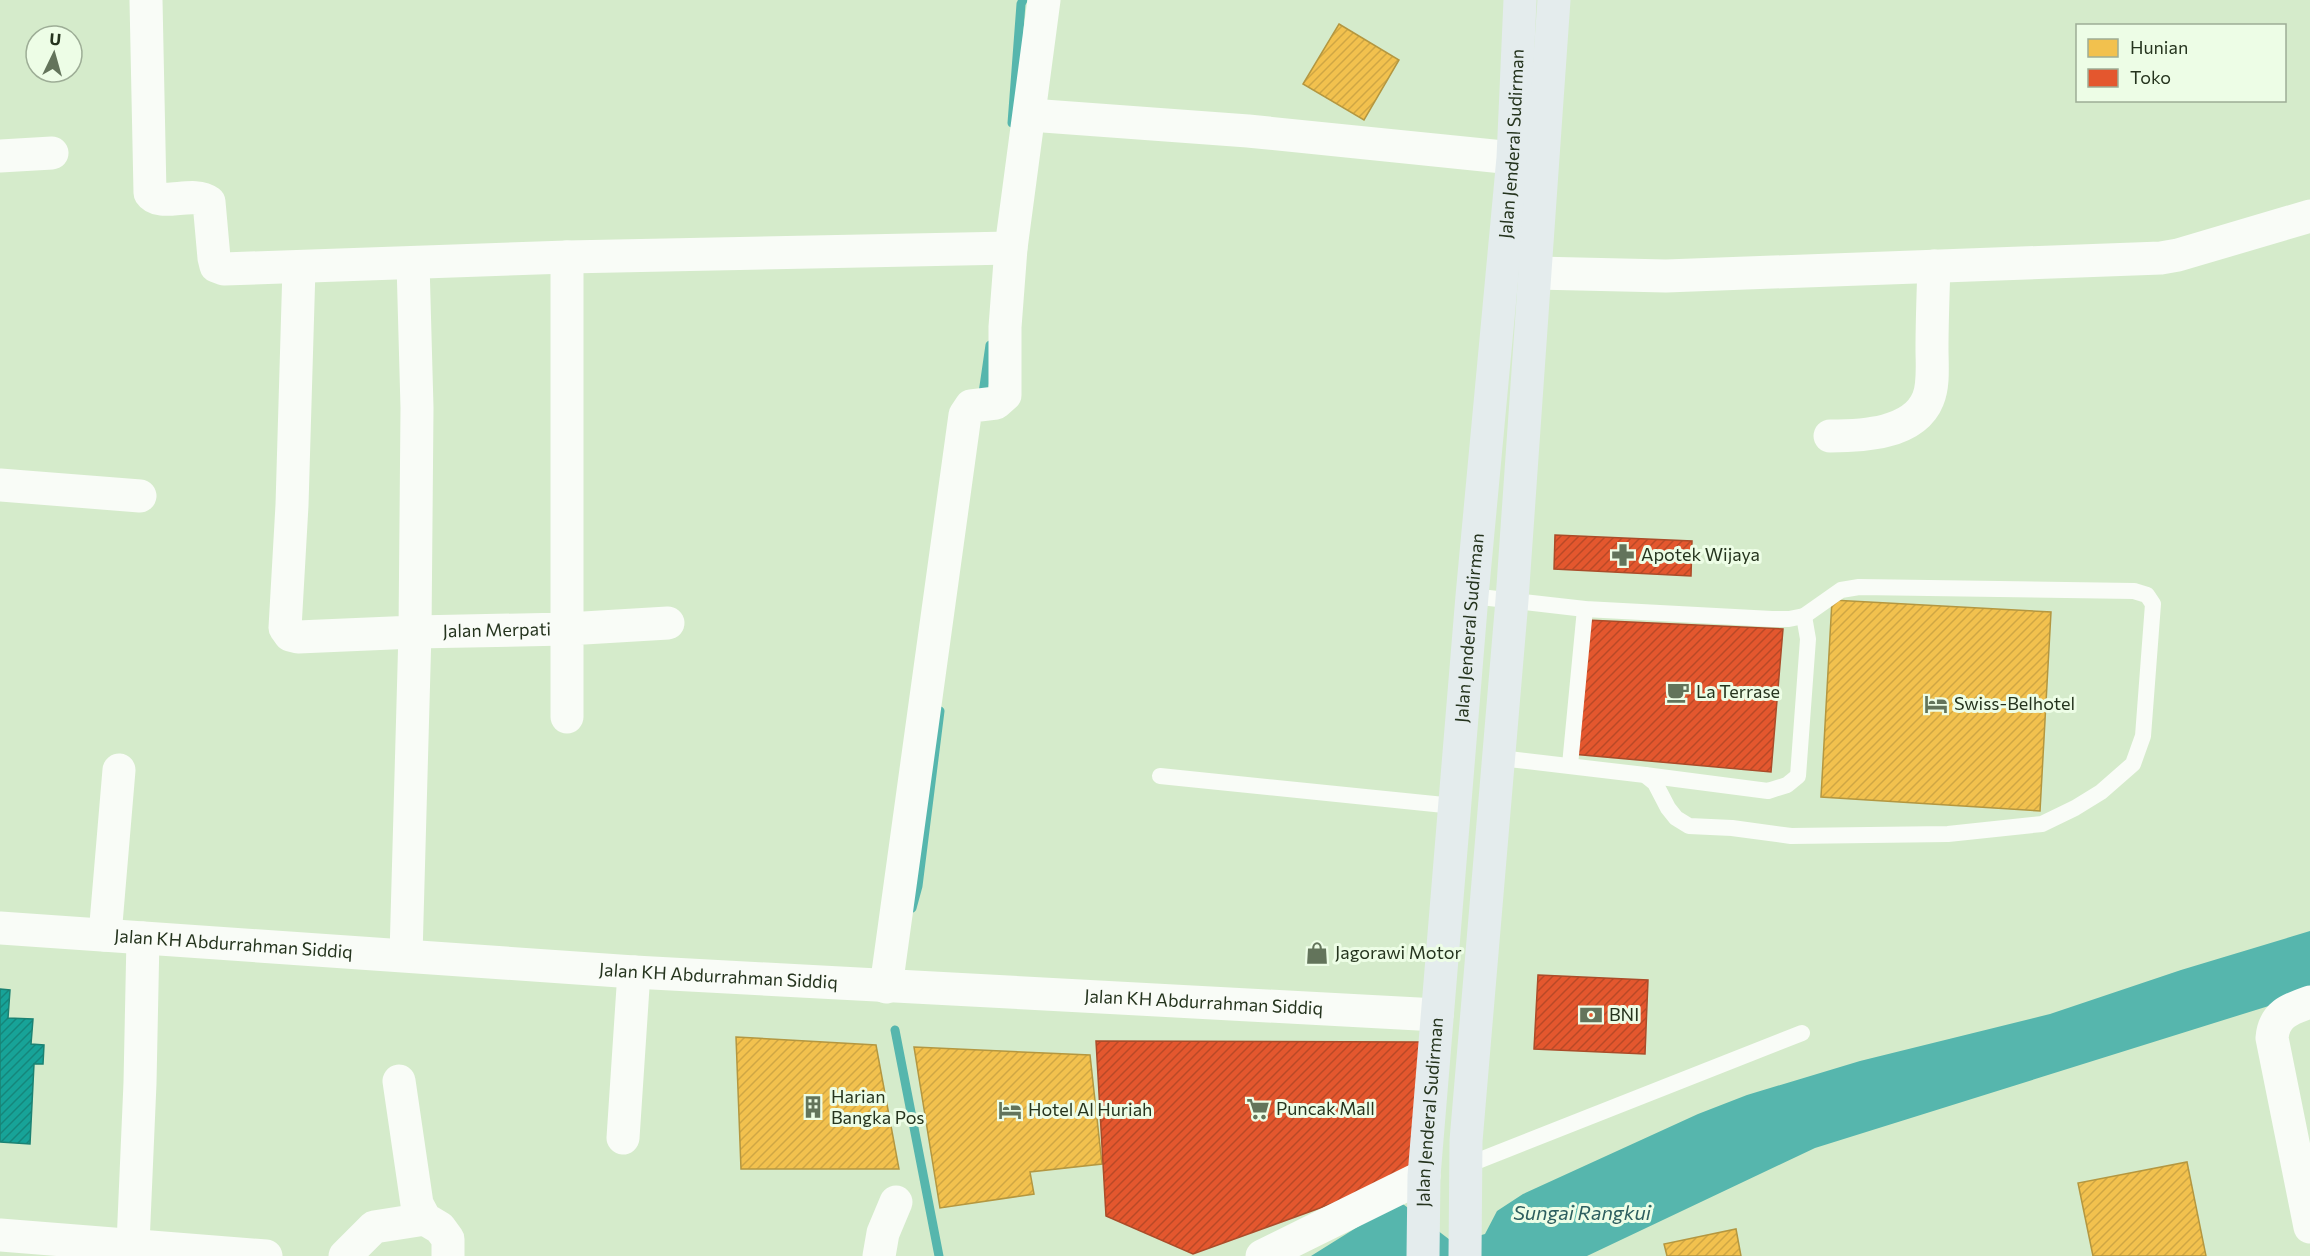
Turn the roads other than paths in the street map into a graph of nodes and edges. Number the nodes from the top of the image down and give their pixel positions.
1 (146, 0) edge
2 (1044, 0) edge
3 (1520, 0) edge
4 (1554, 0) edge
5 (1030, 115) junction
6 (52, 153) dead end
7 (0, 156) edge
8 (1513, 158) junction
9 (2310, 216) edge
10 (1000, 247) junction
11 (567, 257) junction
12 (413, 263) junction
13 (1934, 266) junction
14 (299, 268) junction
15 (1536, 273) junction
16 (1830, 436) dead end
17 (0, 485) edge
18 (140, 496) dead end
19 (1472, 596) junction
20 (1512, 600) junction
21 (1585, 609) junction
22 (1804, 616) junction
23 (668, 623) dead end
24 (567, 629) junction
25 (415, 632) junction
26 (567, 717) dead end
27 (1500, 758) junction
28 (1570, 765) junction
29 (119, 770) dead end
30 (1646, 775) junction
31 (1160, 776) dead end
32 (1454, 806) junction
33 (0, 928) edge
34 (105, 935) junction
35 (142, 938) junction
36 (406, 955) junction
37 (634, 972) junction
38 (886, 987) junction
39 (2310, 1002) edge
40 (1437, 1015) junction
41 (1802, 1033) dead end
42 (399, 1081) dead end
43 (623, 1138) dead end
44 (1465, 1166) junction
45 (1424, 1176) junction
46 (897, 1202) dead end
47 (425, 1219) junction
48 (2310, 1227) edge
49 (0, 1235) edge
50 (123, 1250) edge
51 (266, 1256) edge
52 (345, 1256) edge
53 (448, 1256) edge
54 (879, 1256) edge
55 (1262, 1256) edge
56 (1423, 1256) edge
57 (1465, 1256) edge

1 - 14 street
2 - 5 street
3 - 8 highway, Jalan Jenderal Sudirman
4 - 15 highway, Jalan Jenderal Sudirman
5 - 8 street
5 - 10 street
6 - 7 street
8 - 19 highway, Jalan Jenderal Sudirman
9 - 13 street
10 - 11 street
10 - 38 street
11 - 12 street
11 - 24 street, Jalan Merpati
12 - 14 street
12 - 25 street
13 - 15 street
13 - 16 street
14 - 25 street, Jalan Merpati
15 - 20 highway, Jalan Jenderal Sudirman
17 - 18 street
19 - 20 lane
19 - 32 highway, Jalan Jenderal Sudirman
20 - 21 lane
20 - 27 highway, Jalan Jenderal Sudirman
21 - 22 lane
21 - 28 lane
22 - 30 lane
22 - 30 lane
23 - 24 street
24 - 25 street, Jalan Merpati
24 - 26 street
25 - 36 street
27 - 28 lane
27 - 44 highway, Jalan Jenderal Sudirman
28 - 30 lane
29 - 34 street
31 - 32 lane
32 - 40 highway, Jalan Jenderal Sudirman
33 - 34 street, Jalan KH Abdurrahman Siddiq
34 - 35 street, Jalan KH Abdurrahman Siddiq
35 - 36 street, Jalan KH Abdurrahman Siddiq
35 - 50 street
36 - 37 street, Jalan KH Abdurrahman Siddiq
37 - 38 street, Jalan KH Abdurrahman Siddiq
37 - 43 street
38 - 40 street, Jalan KH Abdurrahman Siddiq
39 - 48 street
40 - 45 highway, Jalan Jenderal Sudirman
41 - 44 lane
42 - 47 street
44 - 57 highway, Jalan Jenderal Sudirman
45 - 55 street
45 - 56 highway, Jalan Jenderal Sudirman
46 - 54 street
47 - 52 street
47 - 53 street
49 - 50 street
50 - 51 street

